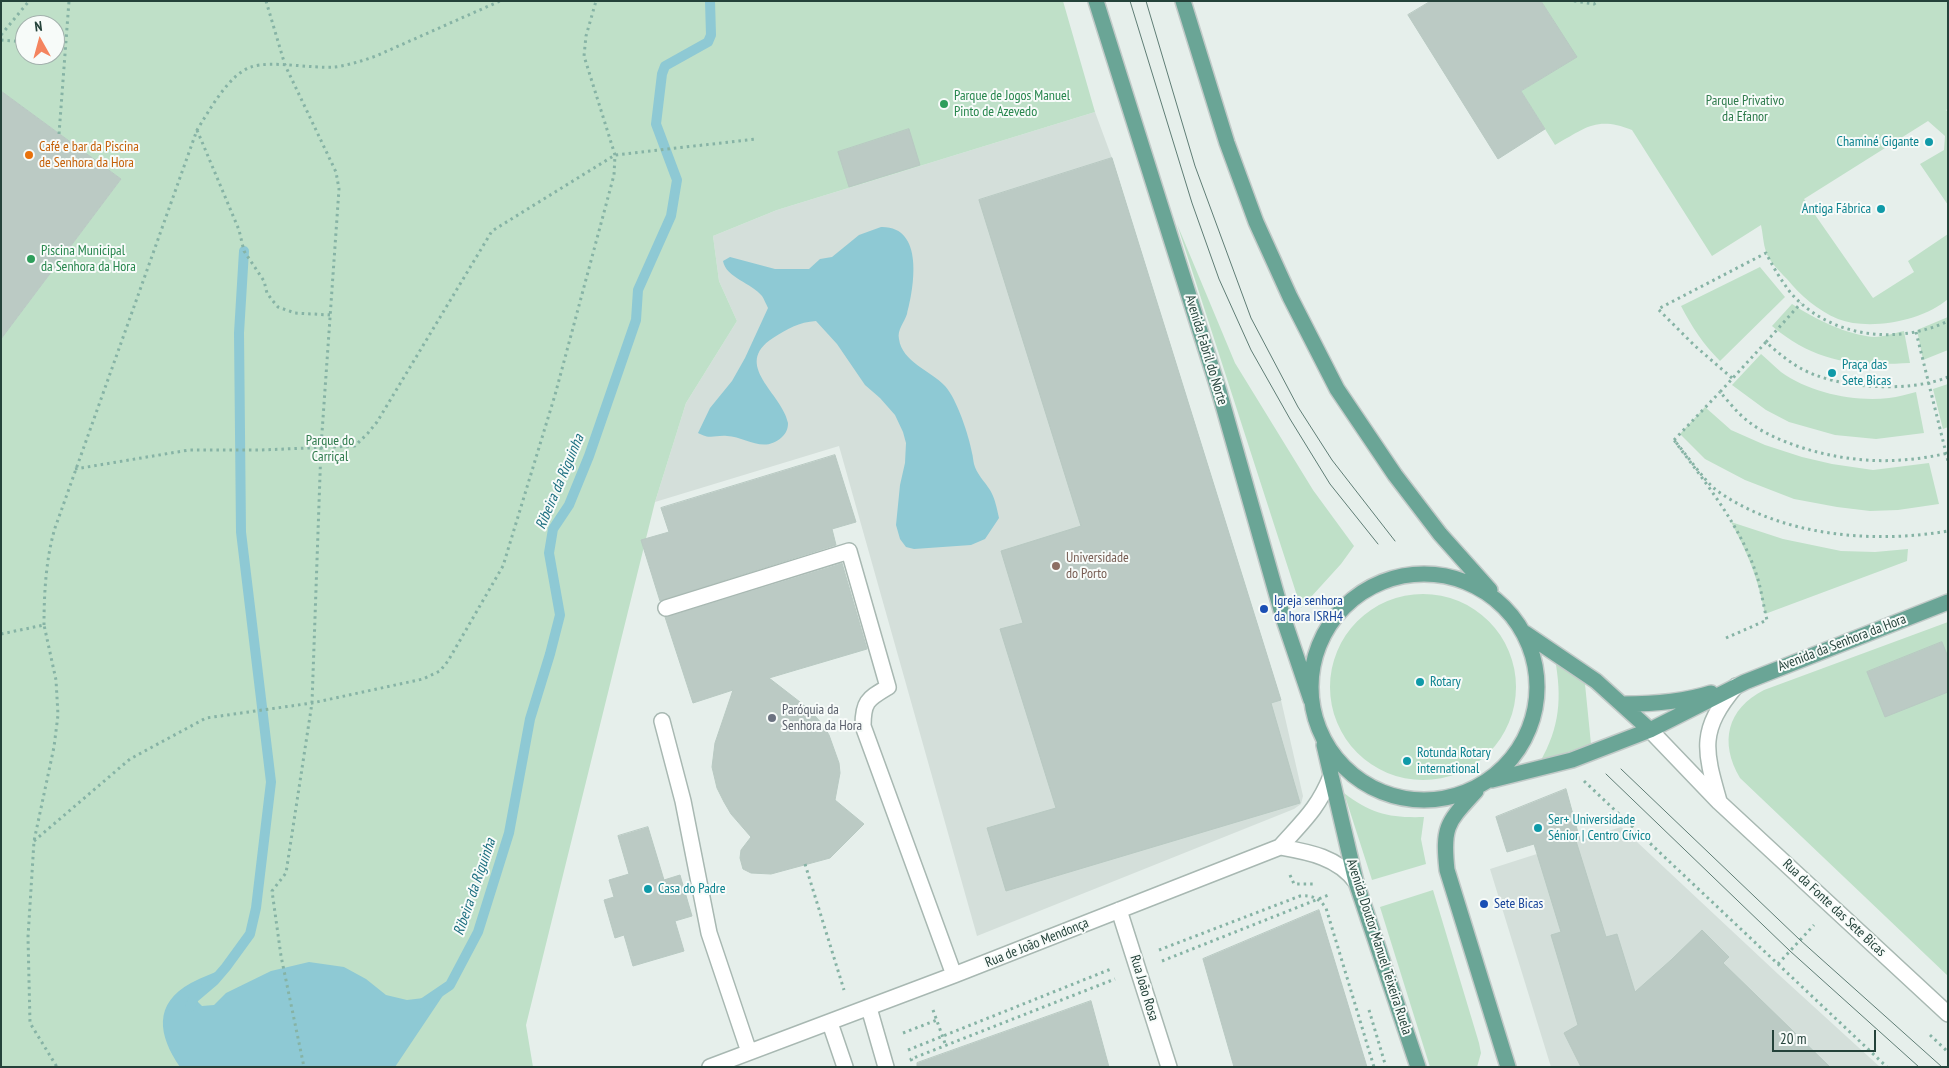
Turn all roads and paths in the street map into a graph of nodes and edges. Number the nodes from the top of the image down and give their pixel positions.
1 (28, 1) edge
2 (69, 1) edge
3 (266, 1) edge
4 (500, 1) edge
5 (596, 1) edge
6 (1096, 1) edge
7 (1183, 1) edge
8 (1574, 1) edge
9 (1599, 1) edge
10 (1, 35) edge
11 (1, 40) edge
12 (15, 41) edge
13 (66, 44) joint
14 (285, 65) junction
15 (196, 130) junction
16 (59, 134) dead end
17 (756, 139) dead end
18 (615, 155) junction
19 (1801, 303) junction
20 (330, 315) junction
21 (1948, 320) edge
22 (1916, 332) junction
23 (1766, 342) junction
24 (1948, 377) edge
25 (1732, 378) junction
26 (1928, 383) junction
27 (1720, 392) junction
28 (1674, 440) junction
29 (321, 447) junction
30 (1947, 454) edge
31 (1948, 461) edge
32 (75, 469) junction
33 (1948, 531) edge
34 (1948, 602) edge
35 (1504, 606) junction
36 (666, 608) dead end
37 (44, 625) junction
38 (1525, 633) junction
39 (1, 634) edge
40 (1726, 638) dead end
41 (1736, 686) junction
42 (1311, 700) junction
43 (312, 703) junction
44 (1622, 704) junction
45 (662, 721) dead end
46 (1650, 730) junction
47 (1322, 739) junction
48 (1331, 776) junction
49 (1492, 780) junction
50 (1584, 781) dead end
51 (1478, 789) junction
52 (1720, 802) junction
53 (34, 841) junction
54 (1280, 847) junction
55 (805, 864) dead end
56 (1287, 866) dead end
57 (1356, 882) junction
58 (1323, 888) dead end
59 (1327, 891) dead end
60 (1331, 894) junction
61 (1318, 899) junction
62 (1334, 899) dead end
63 (1119, 910) junction
64 (1815, 925) dead end
65 (1135, 959) junction
66 (1161, 961) dead end
67 (1778, 964) junction
68 (954, 975) junction
69 (1123, 976) dead end
70 (930, 1002) dead end
71 (1367, 1003) dead end
72 (869, 1008) junction
73 (852, 1014) junction
74 (1948, 1014) edge
75 (937, 1020) junction
76 (830, 1023) junction
77 (902, 1034) dead end
78 (942, 1036) junction
79 (946, 1046) junction
80 (749, 1052) junction
81 (900, 1053) dead end
82 (1507, 1065) edge
83 (57, 1067) edge
84 (304, 1067) edge
85 (710, 1067) edge
86 (845, 1067) edge
87 (886, 1067) edge
88 (914, 1067) edge
89 (1169, 1067) edge
90 (1374, 1067) edge
91 (1386, 1067) edge
92 (1418, 1067) edge
93 (1887, 1067) edge

1 - 10 path
2 - 13 path
3 - 14 path
4 - 14 path
5 - 18 path
6 - 42 main road, Avenida Fabril do Norte
7 - 35 main road
8 - 9 path
11 - 12 path
13 - 16 path
14 - 15 path
14 - 20 path
15 - 20 path
15 - 32 path
17 - 18 path
18 - 29 path
18 - 43 path
19 - 22 path
19 - 23 path
19 - 25 path
20 - 29 path
21 - 22 path
22 - 26 path
23 - 25 path
23 - 26 path
24 - 26 path
25 - 27 path
26 - 30 path
27 - 28 path
27 - 30 path
28 - 33 path
28 - 40 path
29 - 32 path
29 - 43 path
30 - 31 path
32 - 37 path
34 - 41 main road, Avenida da Senhora da Hora
35 - 38 main road
35 - 42 main road
36 - 68 street
37 - 39 path
37 - 53 path
38 - 44 main road, Rua da Fonte das Sete Bicas
38 - 49 main road
41 - 44 main road, Avenida da Senhora da Hora
41 - 46 main road, Avenida da Senhora da Hora
41 - 52 street
42 - 47 main road
43 - 53 path
43 - 84 path
44 - 46 main road, Rua da Fonte das Sete Bicas
45 - 80 street
46 - 49 main road, Avenida da Senhora da Hora
46 - 52 street, Rua da Fonte das Sete Bicas
47 - 48 main road, Avenida Doutor Manuel Teixeira Ruela
47 - 51 main road
48 - 54 street, Rua de João Mendonça
48 - 57 main road, Avenida Doutor Manuel Teixeira Ruela
49 - 51 main road
50 - 67 path
51 - 82 main road
52 - 74 street, Rua da Fonte das Sete Bicas
53 - 83 path
54 - 57 street
54 - 63 street, Rua de João Mendonça
55 - 73 path
56 - 58 path
57 - 92 main road, Avenida Doutor Manuel Teixeira Ruela
59 - 60 path
60 - 61 path
60 - 62 path
61 - 65 path
61 - 66 path
61 - 90 path
63 - 65 street, Rua João Rosa
63 - 68 street, Rua de João Mendonça
64 - 67 path
65 - 78 path
65 - 89 street, Rua João Rosa
67 - 93 path
68 - 72 street, Rua de João Mendonça
69 - 79 path
70 - 75 path
71 - 91 path
72 - 73 street, Rua de João Mendonça
72 - 87 street
73 - 76 street, Rua de João Mendonça
75 - 77 path
75 - 78 path
76 - 80 street, Rua de João Mendonça
76 - 86 street
78 - 79 path
78 - 81 path
79 - 88 path
80 - 85 street, Rua de João Mendonça

